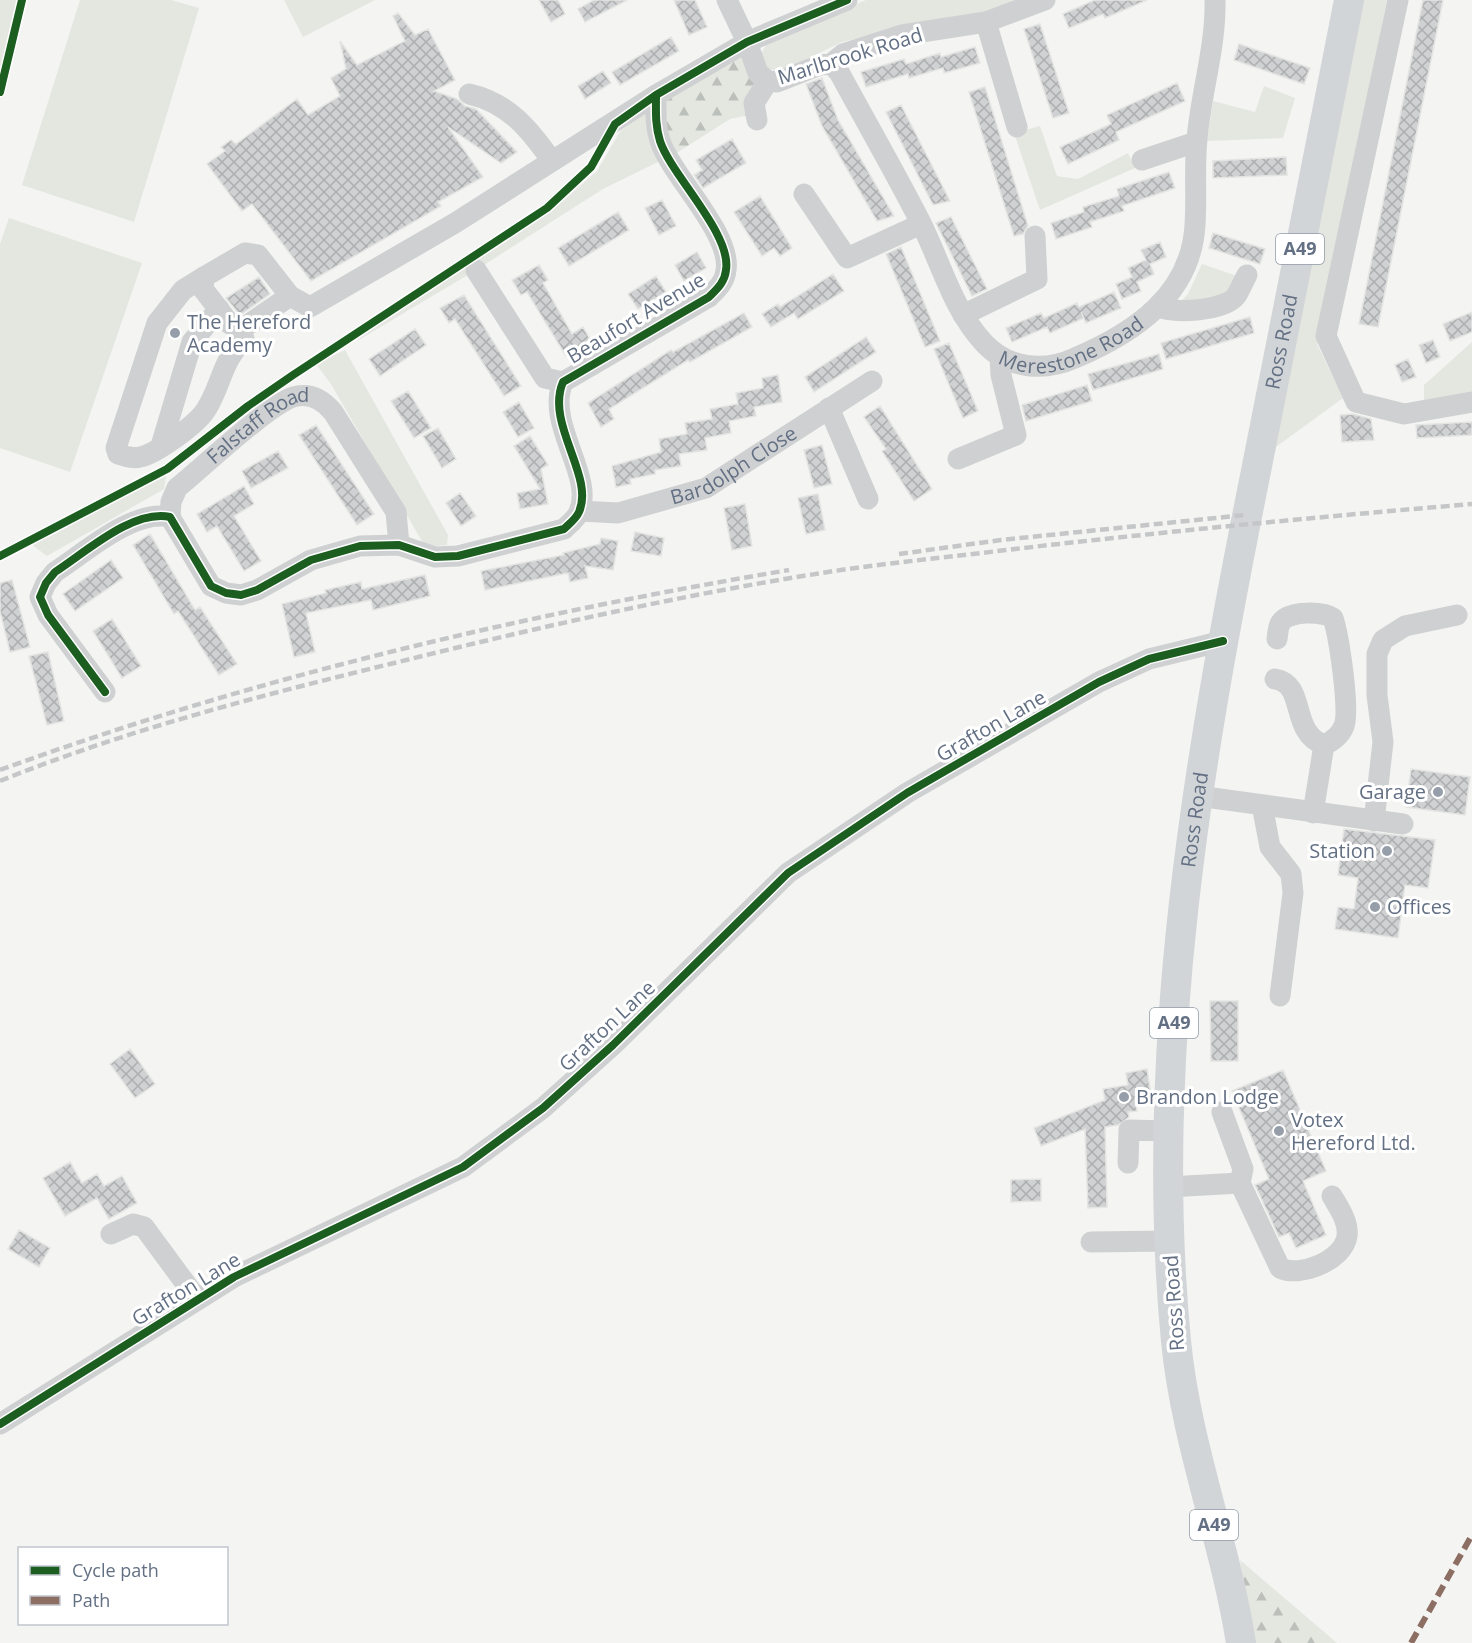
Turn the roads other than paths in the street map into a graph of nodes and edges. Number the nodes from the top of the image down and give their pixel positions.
1 (727, 0) edge
2 (847, 0) edge
3 (1045, 0) edge
4 (1215, 0) edge
5 (1349, 0) edge
6 (1398, 0) edge
7 (986, 22) junction
8 (747, 42) junction
9 (831, 64) junction
10 (768, 81) junction
11 (469, 94) dead end
12 (656, 95) junction
13 (756, 120) dead end
14 (1017, 128) dead end
15 (1196, 142) junction
16 (1142, 160) dead end
17 (552, 161) junction
18 (804, 194) dead end
19 (921, 224) junction
20 (1035, 236) dead end
21 (476, 270) dead end
22 (1247, 275) dead end
23 (204, 277) junction
24 (291, 296) junction
25 (1159, 307) junction
26 (219, 309) junction
27 (963, 315) junction
28 (240, 330) junction
29 (1000, 357) junction
30 (872, 381) dead end
31 (564, 382) junction
32 (1472, 402) edge
33 (829, 408) junction
34 (161, 446) junction
35 (958, 459) dead end
36 (868, 499) dead end
37 (580, 511) junction
38 (170, 517) junction
39 (399, 545) junction
40 (1457, 615) dead end
41 (1277, 639) dead end
42 (1223, 641) junction
43 (1275, 678) dead end
44 (105, 692) dead end
45 (1324, 745) junction
46 (1198, 796) junction
47 (1262, 806) junction
48 (1313, 813) junction
49 (1374, 821) junction
50 (1403, 824) dead end
51 (1280, 996) dead end
52 (1222, 1112) dead end
53 (1169, 1131) junction
54 (1128, 1163) dead end
55 (1240, 1183) junction
56 (1168, 1187) junction
57 (1332, 1196) dead end
58 (111, 1234) dead end
59 (1170, 1241) junction
60 (1091, 1242) dead end
61 (197, 1299) junction
62 (0, 1424) edge
63 (1241, 1643) edge

1 - 8 street, Marlbrook Road
2 - 8 street
3 - 7 street, Marlbrook Road
4 - 15 street, Merestone Road
5 - 42 highway, Ross Road / A49
6 - 32 street
7 - 9 street, Marlbrook Road
7 - 14 street
8 - 10 street, Marlbrook Road
8 - 12 street
9 - 10 street, Marlbrook Road
9 - 19 street, Merestone Road
10 - 13 street
11 - 17 street
12 - 17 street
12 - 31 street, Beaufort Avenue
15 - 16 street
15 - 25 street, Merestone Road
17 - 24 street
18 - 19 street
19 - 27 street, Merestone Road
20 - 27 street
21 - 31 street
22 - 25 street
23 - 24 street
23 - 26 street
23 - 34 street
24 - 28 street
25 - 29 street, Merestone Road
26 - 28 street
26 - 34 street
27 - 29 street, Merestone Road
28 - 34 street
29 - 35 street
30 - 33 street, Bardolph Close
31 - 37 street, Beaufort Avenue
33 - 36 street
33 - 37 street, Bardolph Close
37 - 39 street
38 - 39 street
38 - 39 street, Falstaff Road
38 - 44 street
40 - 49 street
41 - 45 street
42 - 46 highway, Ross Road / A49
42 - 61 street, Grafton Lane
43 - 45 street
45 - 48 street
46 - 47 street
46 - 53 highway, Ross Road / A49
47 - 48 street
47 - 51 street
48 - 49 street
49 - 50 street
52 - 55 street
53 - 54 street
53 - 56 highway, Ross Road / A49
55 - 56 street
55 - 57 street
56 - 59 highway, Ross Road / A49
58 - 61 street
59 - 60 street
59 - 63 highway, Ross Road / A49
61 - 62 street, Grafton Lane

